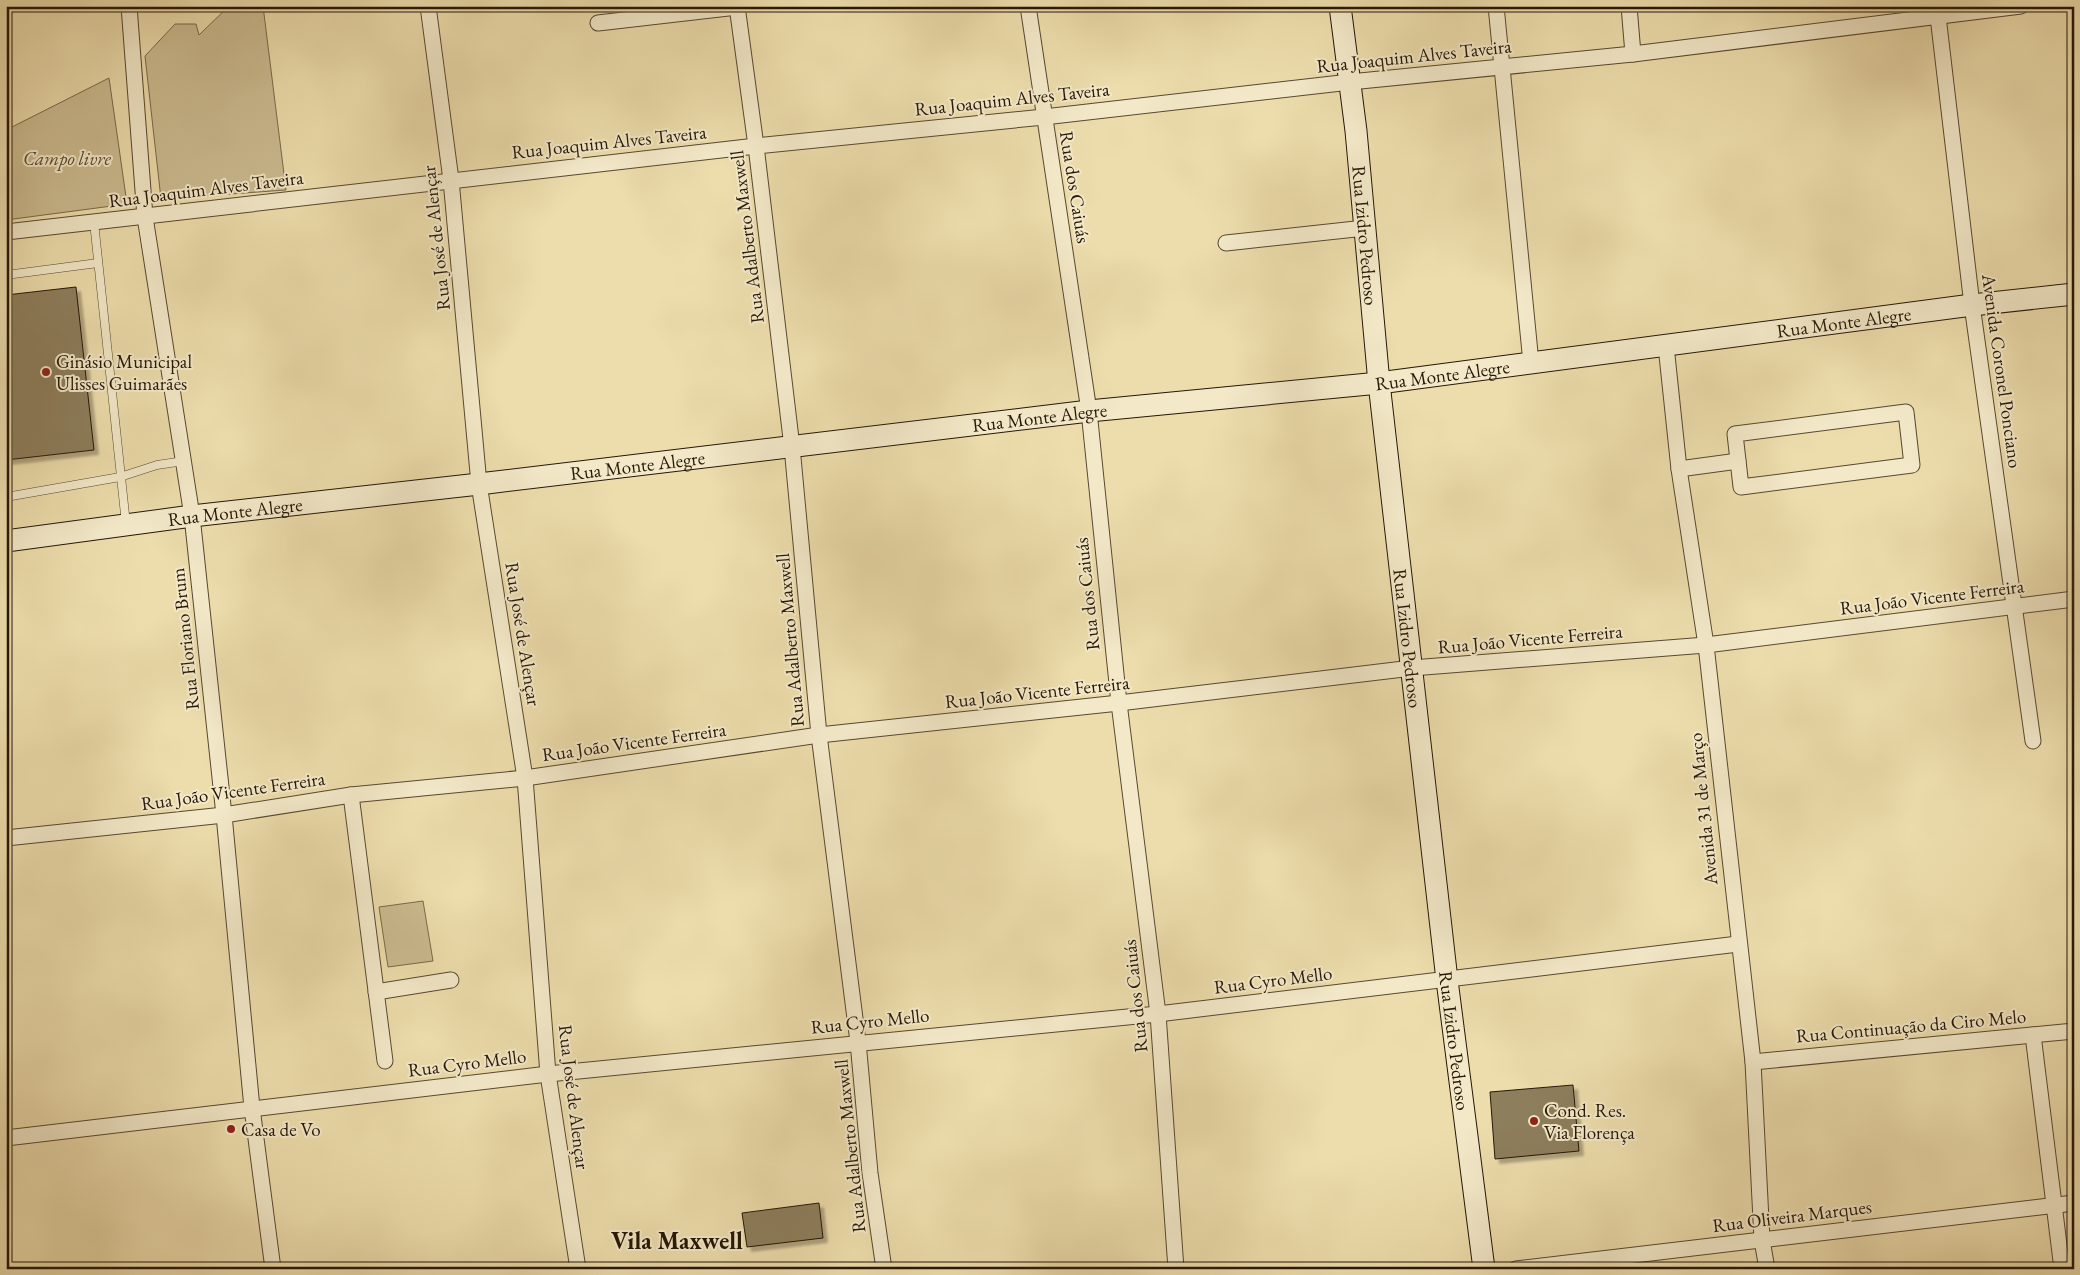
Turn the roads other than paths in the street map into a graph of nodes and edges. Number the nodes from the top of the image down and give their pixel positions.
1 (129, 6) edge
2 (428, 6) edge
3 (737, 6) edge
4 (1028, 6) edge
5 (1340, 6) edge
6 (1496, 6) edge
7 (1629, 6) edge
8 (2021, 6) edge
9 (1937, 11) edge
10 (598, 22) dead end
11 (1633, 54) junction
12 (1502, 67) junction
13 (1350, 82) junction
14 (1044, 116) junction
15 (756, 146) junction
16 (451, 180) junction
17 (145, 217) junction
18 (94, 222) junction
19 (1364, 228) junction
20 (6, 232) edge
21 (1226, 243) dead end
22 (98, 263) junction
23 (6, 275) edge
24 (2074, 294) edge
25 (1972, 305) junction
26 (1666, 346) junction
27 (1531, 363) junction
28 (1379, 383) junction
29 (1089, 411) junction
30 (792, 447) junction
31 (184, 461) junction
32 (1738, 461) junction
33 (1680, 469) junction
34 (120, 476) junction
35 (479, 484) junction
36 (6, 497) edge
37 (192, 516) junction
38 (126, 525) junction
39 (6, 541) edge
40 (2074, 598) edge
41 (2014, 607) junction
42 (1706, 645) junction
43 (1412, 668) junction
44 (1119, 703) junction
45 (819, 735) junction
46 (2033, 741) dead end
47 (526, 778) junction
48 (351, 795) junction
49 (224, 815) junction
50 (6, 838) edge
51 (1738, 944) junction
52 (451, 980) dead end
53 (1447, 980) junction
54 (376, 992) junction
55 (1158, 1014) junction
56 (2074, 1031) edge
57 (2033, 1035) junction
58 (858, 1042) junction
59 (385, 1062) dead end
60 (1753, 1062) junction
61 (548, 1074) junction
62 (252, 1108) junction
63 (6, 1138) edge
64 (2074, 1204) edge
65 (2053, 1206) junction
66 (1762, 1240) junction
67 (273, 1269) edge
68 (578, 1269) edge
69 (884, 1269) edge
70 (1176, 1269) edge
71 (1484, 1269) edge
72 (1516, 1269) edge
73 (1766, 1269) edge
74 (2062, 1269) edge

1 - 17 street, Rua Floriano Brum
2 - 16 street, Rua José de Alençar
3 - 10 street
3 - 15 street, Rua Adalberto Maxwell
4 - 14 street, Rua dos Caiuás
5 - 13 street, Rua Izidro Pedroso
6 - 12 street
7 - 11 street
8 - 9 street, Rua Joaquim Alves Taveira
9 - 11 street, Rua Joaquim Alves Taveira
9 - 25 street, Avenida Coronel Ponciano
11 - 12 street, Rua Joaquim Alves Taveira
12 - 13 street, Rua Joaquim Alves Taveira
12 - 27 street
13 - 14 street, Rua Joaquim Alves Taveira
13 - 19 street, Rua Izidro Pedroso
14 - 15 street, Rua Joaquim Alves Taveira
14 - 29 street, Rua dos Caiuás
15 - 16 street, Rua Joaquim Alves Taveira
15 - 30 street, Rua Adalberto Maxwell
16 - 17 street, Rua Joaquim Alves Taveira
16 - 35 street, Rua José de Alençar
17 - 18 street, Rua Joaquim Alves Taveira
17 - 31 street, Rua Floriano Brum
18 - 20 street, Rua Joaquim Alves Taveira
18 - 22 lane
19 - 21 street
19 - 28 street, Rua Izidro Pedroso
22 - 23 lane
22 - 34 lane
24 - 25 street, Rua Monte Alegre
25 - 26 street, Rua Monte Alegre
25 - 41 street, Avenida Coronel Ponciano
26 - 27 street, Rua Monte Alegre
26 - 33 street, Avenida 31 de Março
27 - 28 street, Rua Monte Alegre
28 - 29 street, Rua Monte Alegre
28 - 43 street, Rua Izidro Pedroso
29 - 30 street, Rua Monte Alegre
29 - 44 street, Rua dos Caiuás
30 - 35 street, Rua Monte Alegre
30 - 45 street, Rua Adalberto Maxwell
31 - 34 lane
31 - 37 street, Rua Floriano Brum
32 - 32 street
32 - 33 street
33 - 42 street, Avenida 31 de Março
34 - 36 lane
34 - 38 lane
35 - 37 street, Rua Monte Alegre
35 - 47 street, Rua José de Alençar
37 - 38 street, Rua Monte Alegre
37 - 49 street, Rua Floriano Brum
38 - 39 street, Rua Monte Alegre
40 - 41 street, Rua João Vicente Ferreira
41 - 42 street, Rua João Vicente Ferreira
41 - 46 street, Avenida Coronel Ponciano
42 - 43 street, Rua João Vicente Ferreira
42 - 51 street, Avenida 31 de Março
43 - 44 street, Rua João Vicente Ferreira
43 - 53 street, Rua Izidro Pedroso
44 - 45 street, Rua João Vicente Ferreira
44 - 55 street, Rua dos Caiuás
45 - 47 street, Rua João Vicente Ferreira
45 - 58 street, Rua Adalberto Maxwell
47 - 48 street, Rua João Vicente Ferreira
47 - 61 street, Rua José de Alençar
48 - 49 street, Rua João Vicente Ferreira
48 - 54 street
49 - 50 street, Rua João Vicente Ferreira
49 - 62 street, Rua Floriano Brum
51 - 53 street, Rua Cyro Mello
51 - 60 street, Avenida 31 de Março
52 - 54 street
53 - 55 street, Rua Cyro Mello
53 - 71 street, Rua Izidro Pedroso
54 - 59 street
55 - 58 street, Rua Cyro Mello
55 - 70 street, Rua dos Caiuás
56 - 57 street, Rua Continuação da Ciro Melo
57 - 60 street, Rua Continuação da Ciro Melo
57 - 65 street
58 - 61 street, Rua Cyro Mello
58 - 69 street, Rua Adalberto Maxwell
60 - 66 street, Avenida 31 de Março
61 - 62 street, Rua Cyro Mello
61 - 68 street, Rua José de Alençar
62 - 63 street, Rua Cyro Mello
62 - 67 street, Rua Floriano Brum
64 - 65 street, Rua Oliveira Marques
65 - 66 street, Rua Oliveira Marques
65 - 74 street
66 - 72 street, Rua Oliveira Marques
66 - 73 street, Avenida 31 de Março

